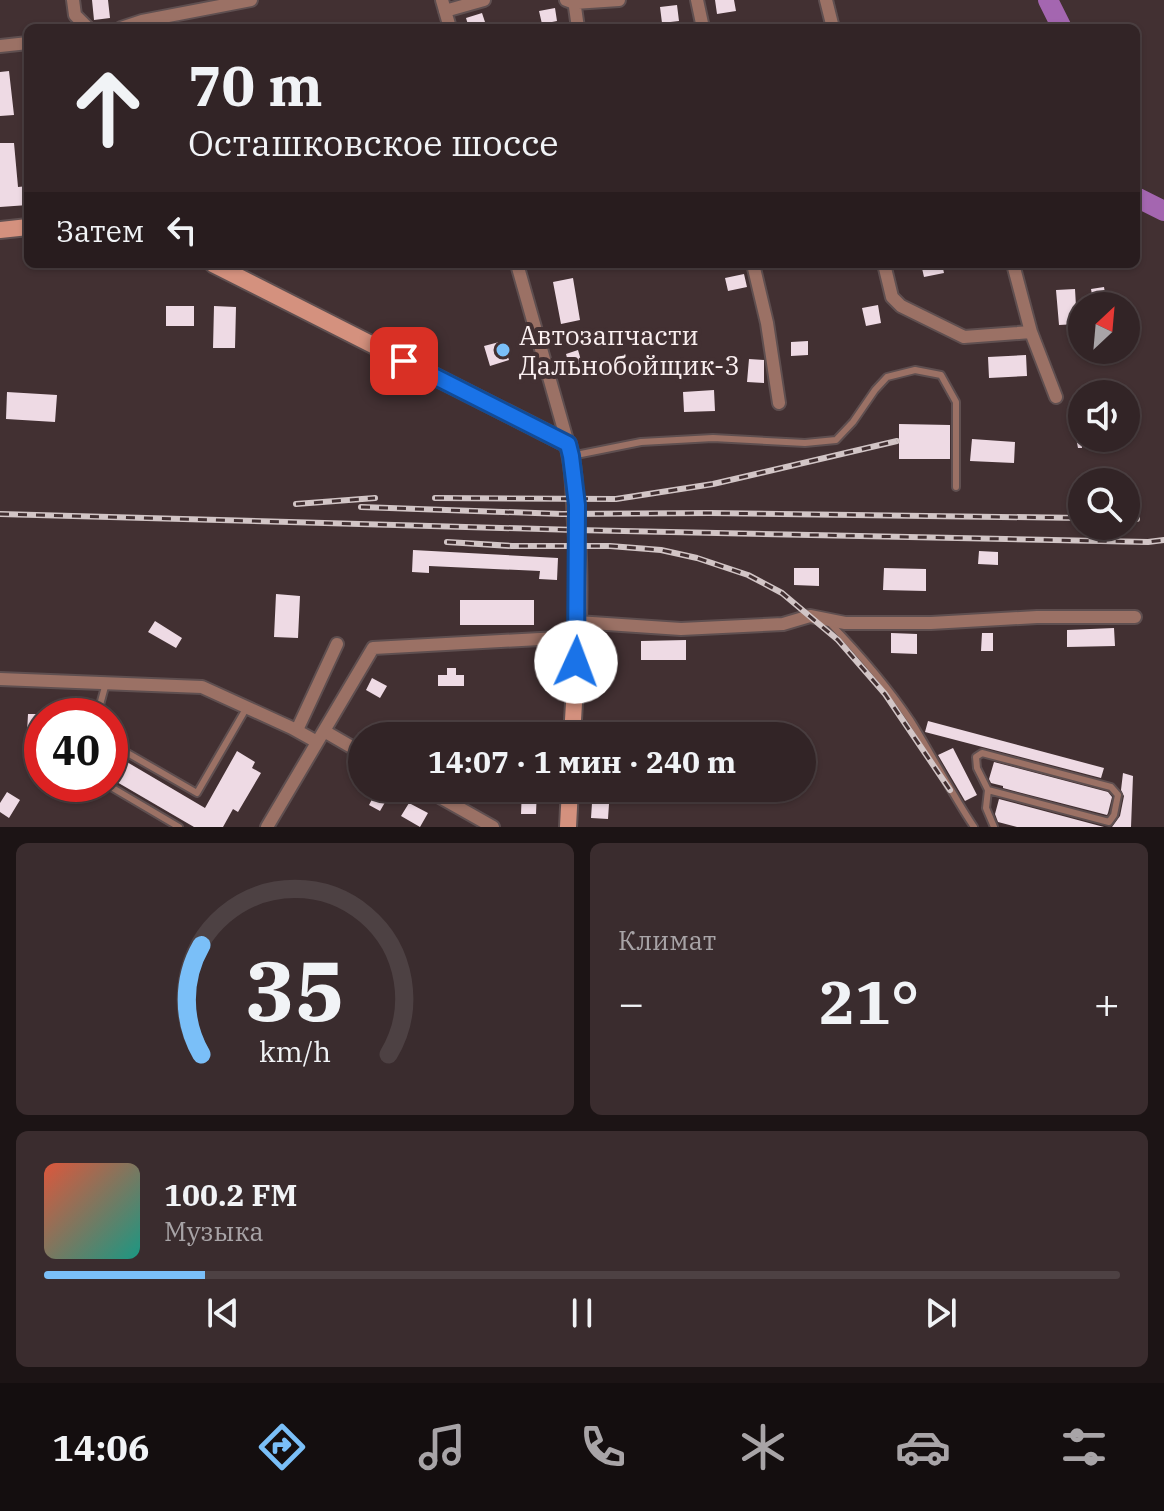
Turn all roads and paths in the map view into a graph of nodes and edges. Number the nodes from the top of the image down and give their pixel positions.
1 (73, 0) edge
2 (251, 0) edge
3 (484, 0) edge
4 (619, 0) edge
5 (697, 0) edge
6 (826, 0) edge
7 (572, 1) edge
8 (443, 6) edge
9 (84, 24) edge
10 (133, 24) edge
11 (577, 24) edge
12 (702, 24) edge
13 (832, 24) edge
14 (24, 43) edge
15 (0, 46) edge
16 (24, 227) edge
17 (0, 230) edge
18 (221, 268) edge
19 (518, 268) edge
20 (754, 268) edge
21 (885, 268) edge
22 (1014, 268) edge
23 (1031, 332) junction
24 (1056, 397) dead end
25 (779, 403) dead end
26 (570, 450) junction
27 (956, 487) dead end
28 (1135, 617) dead end
29 (827, 619) junction
30 (577, 629) junction
31 (337, 644) dead end
32 (0, 679) edge
33 (106, 683) junction
34 (102, 698) edge
35 (247, 707) junction
36 (573, 722) edge
37 (297, 730) junction
38 (320, 736) junction
39 (348, 747) edge
40 (128, 753) edge
41 (988, 790) junction
42 (128, 797) edge
43 (449, 802) edge
44 (569, 802) edge
45 (179, 827) edge
46 (267, 827) edge
47 (493, 827) edge
48 (568, 827) edge
49 (974, 827) edge
50 (994, 827) edge

1 - 9 street
2 - 10 street
3 - 8 street
4 - 7 street
5 - 12 street
6 - 13 street
7 - 11 street
14 - 15 street
16 - 17 street
18 - 26 street
19 - 26 street
20 - 25 street
21 - 23 street
22 - 23 street
23 - 24 street
26 - 27 lane
26 - 30 street
28 - 29 street
29 - 30 street
29 - 49 lane
30 - 36 street
30 - 38 street
31 - 37 street
32 - 33 street
33 - 34 lane
33 - 35 street
35 - 37 street
35 - 40 lane
37 - 38 street
38 - 39 street
38 - 46 street
41 - 41 lane
41 - 50 lane
42 - 45 lane
43 - 47 street
44 - 48 street

